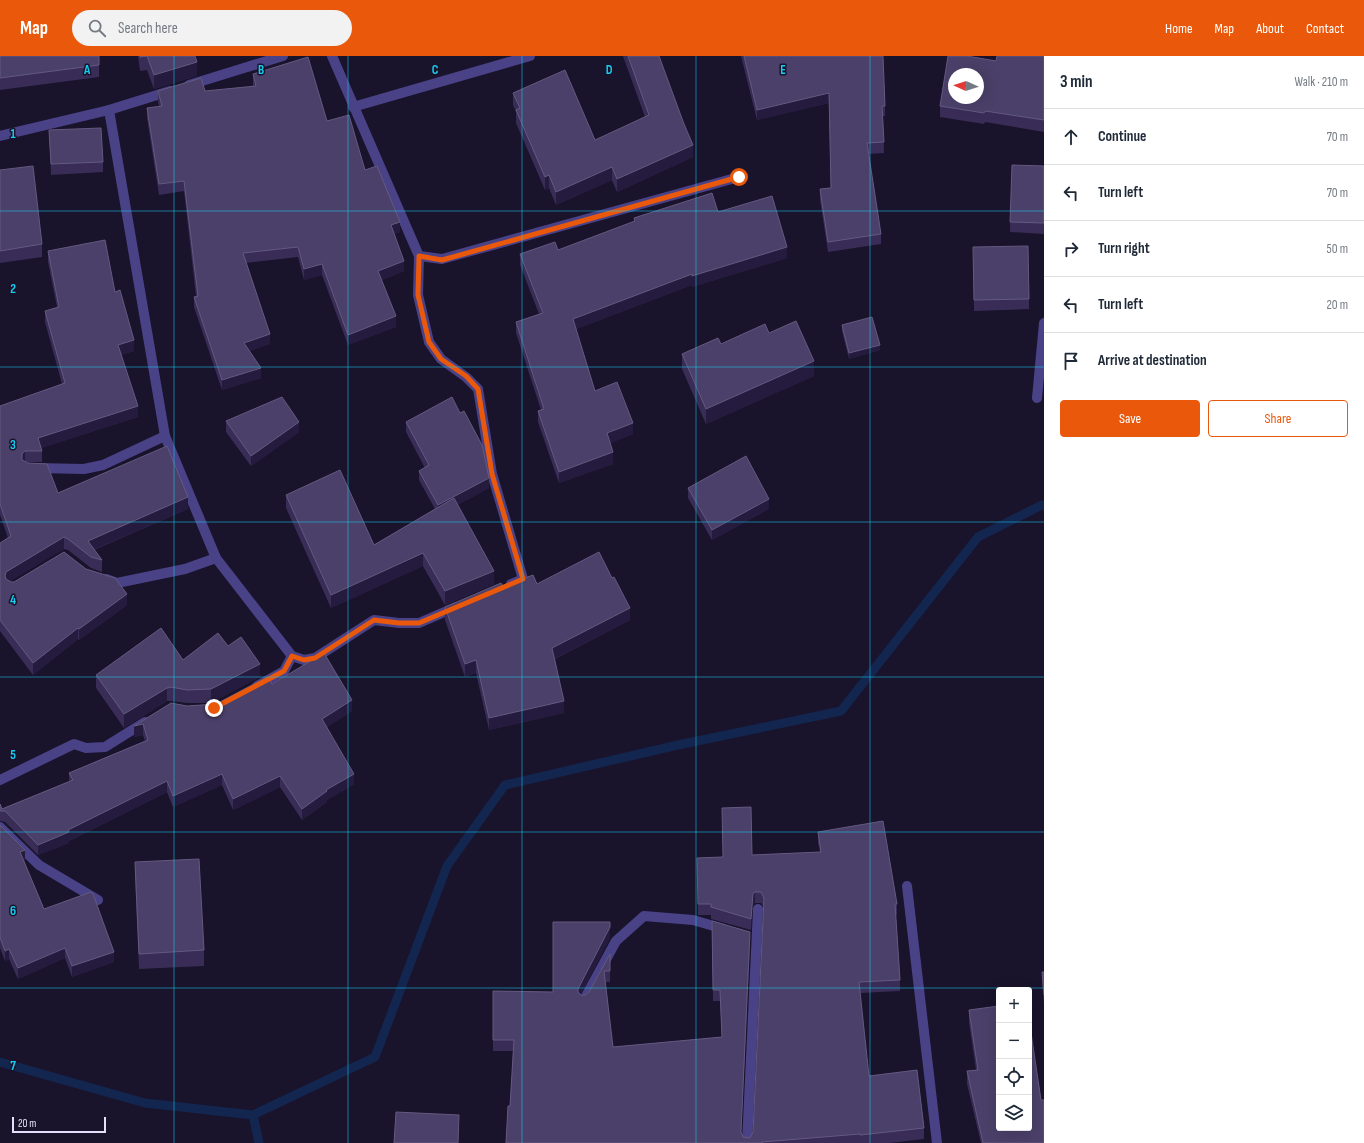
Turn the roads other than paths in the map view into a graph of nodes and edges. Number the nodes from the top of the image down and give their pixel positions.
1 (283, 56) edge
2 (332, 56) edge
3 (530, 56) edge
4 (353, 107) junction
5 (109, 110) junction
6 (0, 136) edge
7 (739, 177) dead end
8 (419, 256) junction
9 (1044, 323) edge
10 (1037, 398) dead end
11 (165, 436) junction
12 (28, 468) edge
13 (216, 558) junction
14 (95, 576) edge
15 (502, 588) edge
16 (468, 602) edge
17 (292, 656) junction
18 (249, 690) edge
19 (151, 719) edge
20 (0, 780) edge
21 (0, 827) edge
22 (907, 886) dead end
23 (98, 900) dead end
24 (758, 909) edge
25 (735, 932) edge
26 (584, 1000) edge
27 (747, 1143) edge
28 (937, 1143) edge

1 - 5 street
2 - 4 street
3 - 4 street
4 - 8 street
5 - 6 street
5 - 11 street
7 - 8 street
8 - 15 street
9 - 10 street
11 - 12 street
11 - 13 street
13 - 14 street
13 - 17 street
16 - 17 street
17 - 18 street
19 - 20 street
21 - 23 street
22 - 28 street
24 - 27 street
25 - 26 street

